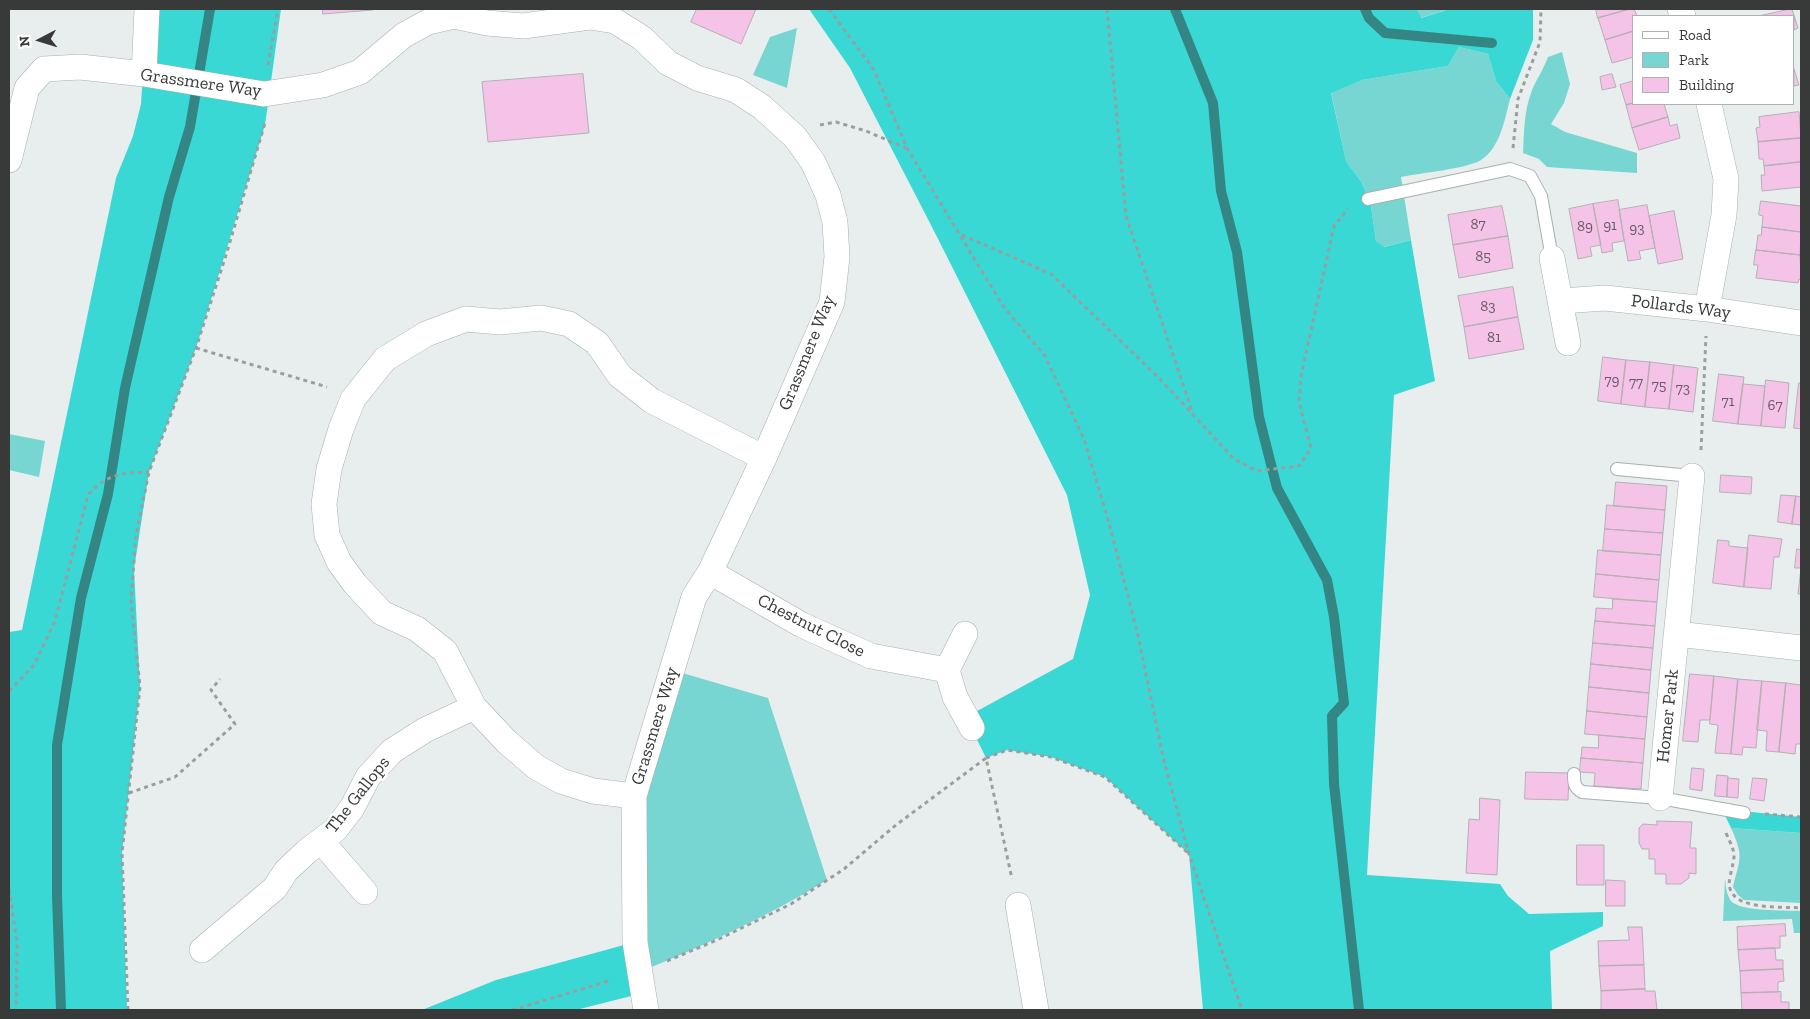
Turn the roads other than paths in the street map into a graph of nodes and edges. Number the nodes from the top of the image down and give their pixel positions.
1 (147, 9) edge
2 (144, 74) junction
3 (1709, 105) edge
4 (9, 160) edge
5 (1368, 198) road end
6 (1552, 258) joint
7 (1561, 301) junction
8 (1707, 309) junction
9 (1801, 323) edge
10 (1568, 343) dead end
11 (764, 458) junction
12 (1617, 469) dead end
13 (1692, 476) joint
14 (710, 572) junction
15 (964, 634) dead end
16 (1677, 634) junction
17 (1801, 648) edge
18 (947, 670) junction
19 (474, 707) junction
20 (972, 728) road end
21 (1574, 774) dead end
22 (634, 796) junction
23 (1660, 798) junction
24 (1744, 812) road end
25 (321, 840) junction
26 (365, 892) dead end
27 (1018, 906) road end
28 (202, 950) dead end
29 (646, 1010) edge
30 (1036, 1010) edge

1 - 2 street
2 - 4 street, Grassmere Way
2 - 11 street, Grassmere Way
3 - 8 street
5 - 6 lane
6 - 7 street
7 - 8 street, Pollards Way
7 - 10 street
8 - 9 street, Pollards Way
11 - 14 street, Grassmere Way
11 - 19 street
12 - 13 lane
13 - 16 street, Homer Park
14 - 18 street, Chestnut Close
14 - 22 street, Grassmere Way
15 - 18 street
16 - 17 street
16 - 23 street, Homer Park
18 - 20 street
19 - 22 street
19 - 25 street, The Gallops
21 - 23 lane
22 - 29 street, Grassmere Way
23 - 24 lane
25 - 26 street, The Gallops
25 - 28 street, The Gallops
27 - 30 street

